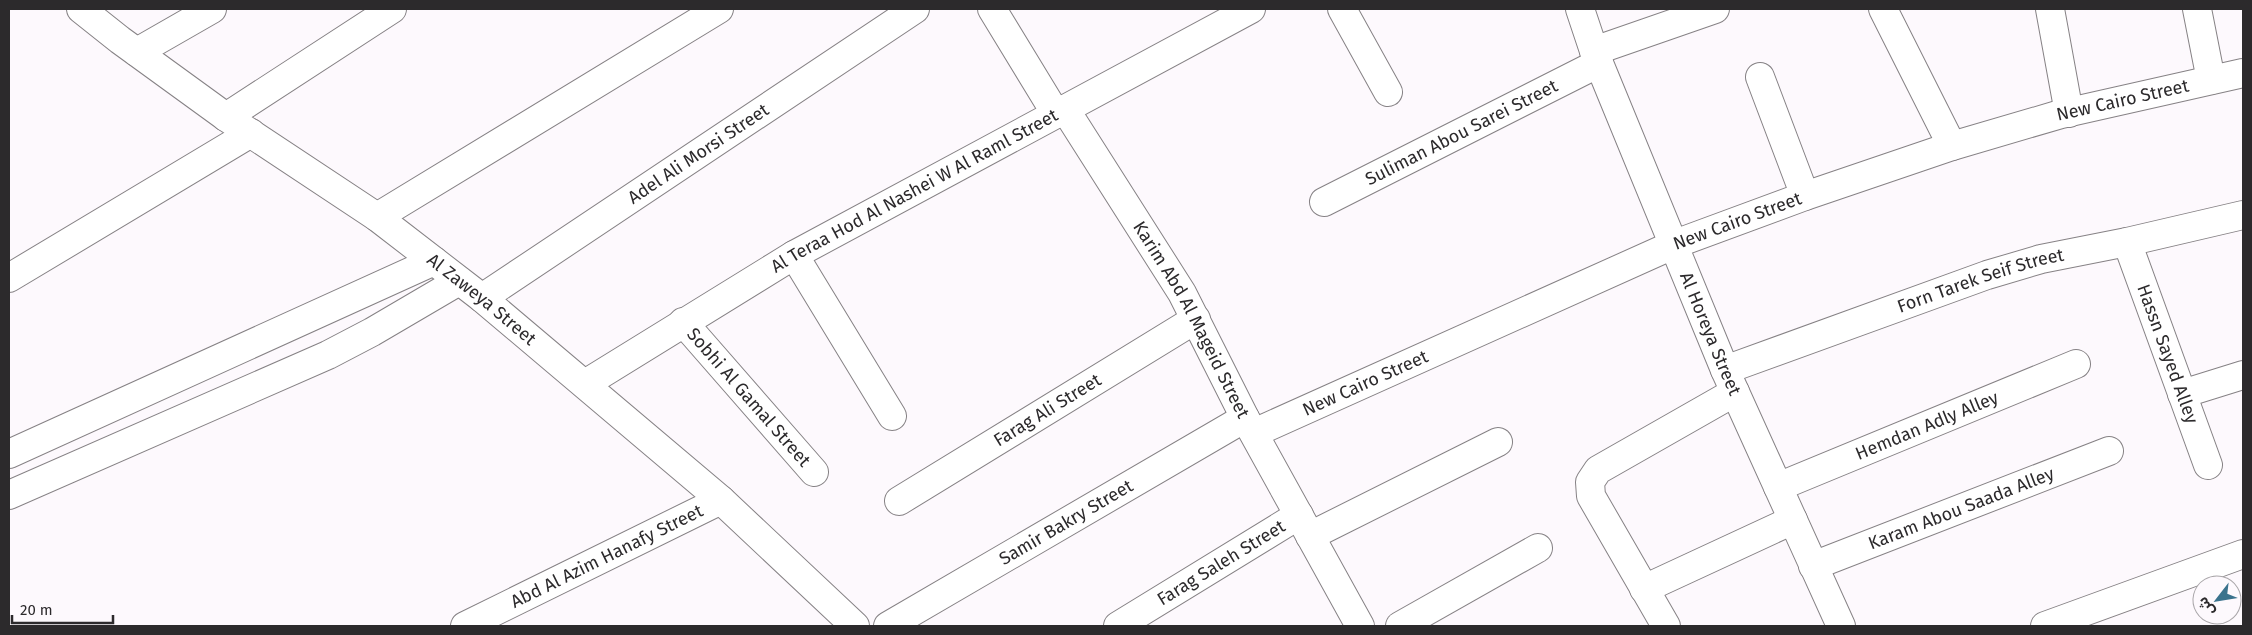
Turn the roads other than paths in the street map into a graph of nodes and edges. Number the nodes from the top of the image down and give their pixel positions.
1 (81, 9) edge
2 (212, 9) edge
3 (392, 9) edge
4 (719, 9) edge
5 (915, 9) edge
6 (992, 9) edge
7 (1251, 9) edge
8 (1342, 9) edge
9 (1580, 9) edge
10 (1715, 9) edge
11 (1882, 9) edge
12 (2050, 9) edge
13 (2197, 9) edge
14 (137, 52) junction
15 (1597, 57) junction
16 (2243, 73) edge
17 (1760, 77) dead end
18 (2211, 80) junction
19 (1388, 92) dead end
20 (1060, 112) junction
21 (2069, 113) junction
22 (226, 117) junction
23 (251, 133) junction
24 (1952, 146) junction
25 (1805, 196) junction
26 (1324, 202) dead end
27 (2243, 216) edge
28 (377, 217) junction
29 (2127, 242) junction
30 (1675, 244) junction
31 (794, 255) junction
32 (434, 261) junction
33 (9, 278) edge
34 (459, 281) junction
35 (482, 298) junction
36 (1196, 319) junction
37 (683, 322) junction
38 (2076, 364) dead end
39 (2243, 375) edge
40 (1730, 381) junction
41 (585, 384) junction
42 (2182, 394) junction
43 (892, 416) dead end
44 (1249, 426) junction
45 (66, 428) junction
46 (1498, 442) dead end
47 (2109, 451) dead end
48 (9, 454) edge
49 (78, 465) junction
50 (2208, 465) dead end
51 (814, 472) dead end
52 (1778, 487) junction
53 (9, 495) edge
54 (721, 500) junction
55 (898, 501) dead end
56 (1793, 520) junction
57 (1305, 526) junction
58 (1538, 548) dead end
59 (2243, 554) edge
60 (1814, 566) junction
61 (1644, 588) junction
62 (1832, 623) edge
63 (464, 626) edge
64 (855, 626) edge
65 (888, 626) edge
66 (1118, 626) edge
67 (1360, 626) edge
68 (1400, 626) edge
69 (1666, 626) edge
70 (2045, 626) edge

1 - 14 street, Al Zaweya Street
2 - 14 street
3 - 22 street
4 - 28 street
5 - 35 street, Adel Ali Morsi Street
6 - 20 street, Karim Abd Al Mageid Street
7 - 20 street, Al Teraa Hod Al Nashei W Al Raml Street
8 - 19 street
9 - 15 street, Al Horeya Street
10 - 15 street, Suliman Abou Sarei Street
11 - 24 street
12 - 21 street
13 - 18 street
14 - 22 street, Al Zaweya Street
15 - 26 street, Suliman Abou Sarei Street
15 - 30 street, Al Horeya Street
16 - 18 street, New Cairo Street
17 - 25 street
18 - 21 street, New Cairo Street
20 - 31 street, Al Teraa Hod Al Nashei W Al Raml Street
20 - 36 street, Karim Abd Al Mageid Street
21 - 24 street, New Cairo Street
22 - 23 street, Al Zaweya Street
23 - 28 street, Al Zaweya Street
23 - 33 street
24 - 25 street, New Cairo Street
25 - 30 street, New Cairo Street
27 - 29 street, Forn Tarek Seif Street
28 - 32 street, Al Zaweya Street
29 - 40 street, Forn Tarek Seif Street
29 - 42 street, Hassn Sayed Alley
30 - 40 street, Al Horeya Street
30 - 44 street, New Cairo Street
31 - 37 street, Al Teraa Hod Al Nashei W Al Raml Street
31 - 43 street
32 - 34 street, Al Zaweya Street
32 - 45 street
34 - 35 street, Al Zaweya Street
34 - 49 street
35 - 41 street, Al Zaweya Street
36 - 44 street, Karim Abd Al Mageid Street
36 - 55 street, Farag Ali Street
37 - 41 street, Al Teraa Hod Al Nashei W Al Raml Street
37 - 51 street, Sobhi Al Gamal Street
38 - 52 street, Hemdan Adly Alley
39 - 42 street
40 - 52 street, Al Horeya Street
40 - 61 street, Forn Tarek Seif Street
41 - 54 street, Al Zaweya Street
42 - 50 street, Hassn Sayed Alley
44 - 57 street, Karim Abd Al Mageid Street
44 - 65 street, Samir Bakry Street
45 - 48 street
45 - 49 street
46 - 57 street, Farag Saleh Street
47 - 60 street, Karam Abou Saada Alley
49 - 53 street
52 - 56 street, Al Horeya Street
54 - 63 street, Abd Al Azim Hanafy Street
54 - 64 street, Al Zaweya Street
56 - 60 street, Al Horeya Street
56 - 61 street
57 - 66 street, Farag Saleh Street
57 - 67 street, Karim Abd Al Mageid Street
58 - 68 street
59 - 70 street
60 - 62 street, Al Horeya Street
61 - 69 street

